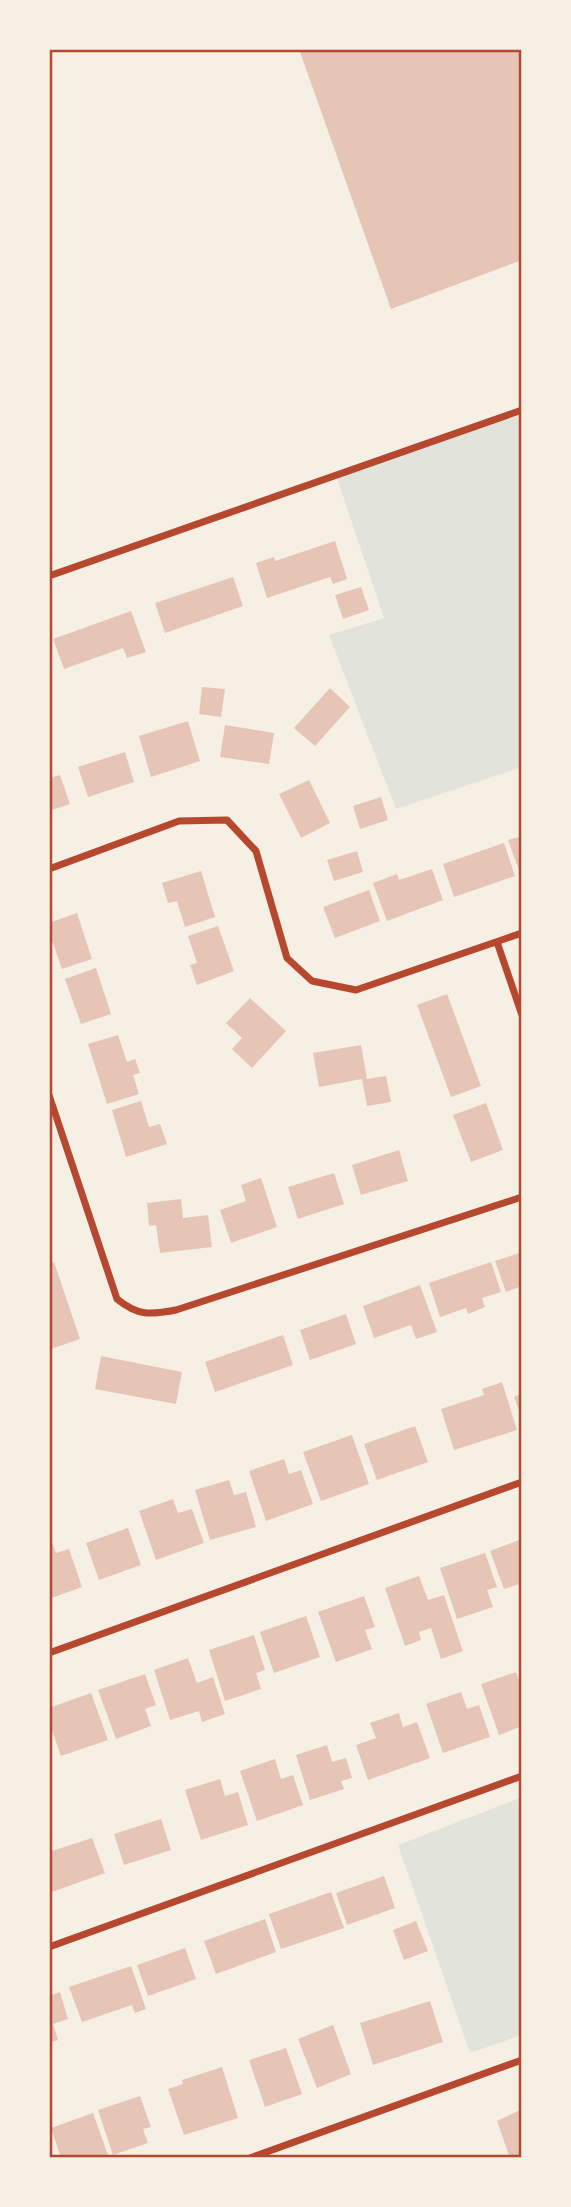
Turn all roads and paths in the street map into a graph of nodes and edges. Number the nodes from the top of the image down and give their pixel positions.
1 (522, 410) edge
2 (49, 576) edge
3 (49, 869) edge
4 (522, 933) edge
5 (497, 942) junction
6 (522, 1015) edge
7 (49, 1095) edge
8 (522, 1197) edge
9 (522, 1482) edge
10 (49, 1653) edge
11 (522, 1776) edge
12 (49, 1947) edge
13 (522, 2060) edge
14 (250, 2158) edge

1 - 2 street
3 - 5 street
4 - 5 street
5 - 6 street
7 - 8 street
9 - 10 street
11 - 12 street
13 - 14 street

